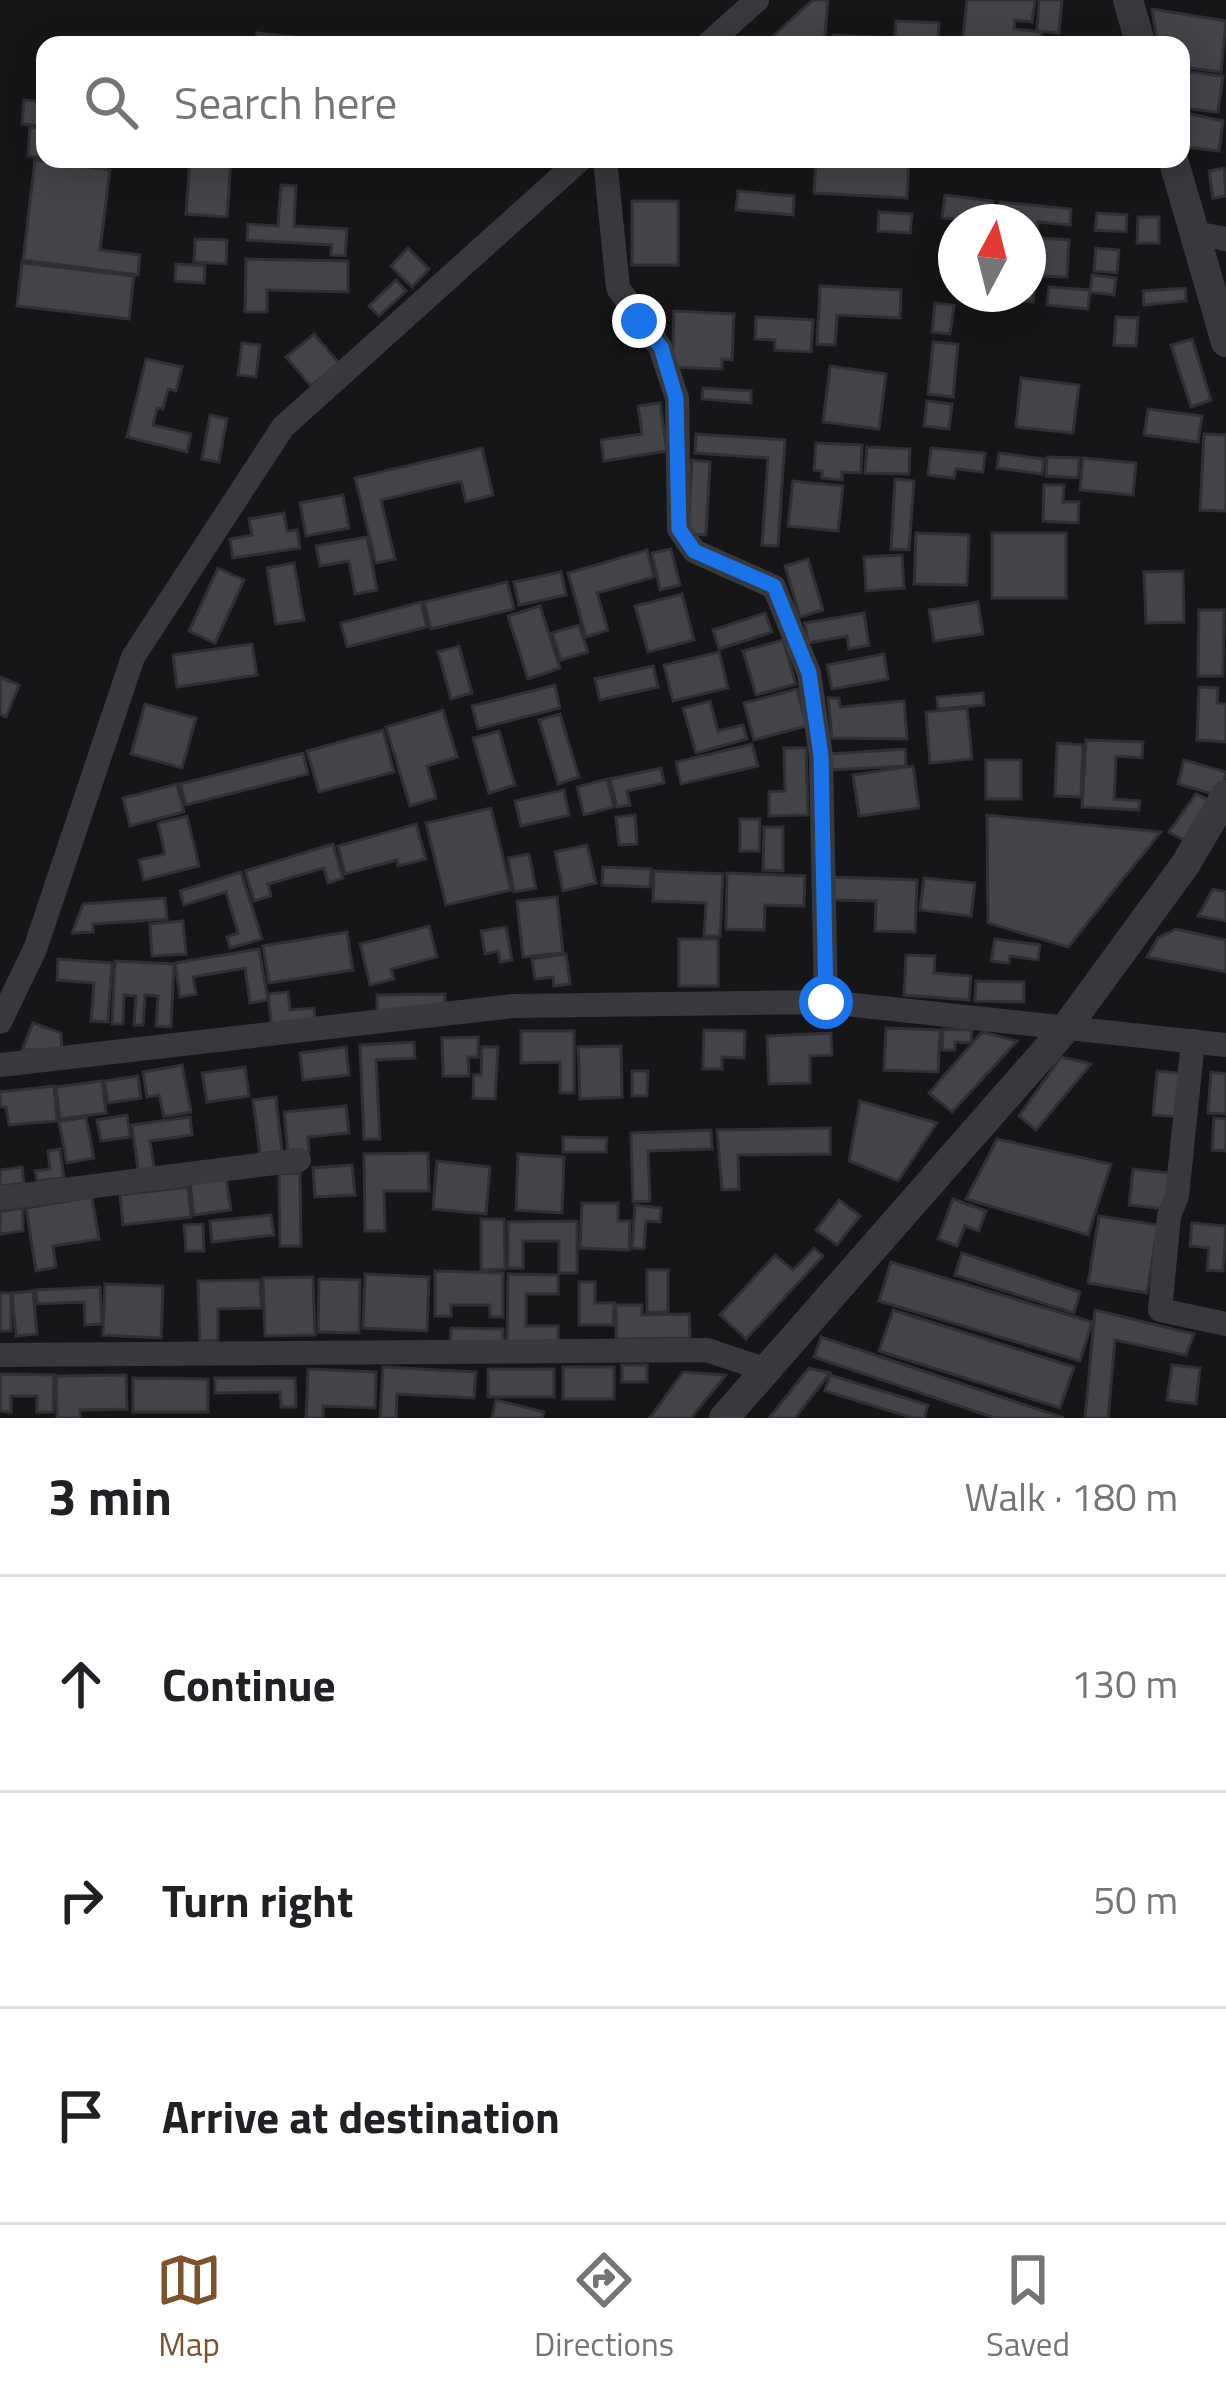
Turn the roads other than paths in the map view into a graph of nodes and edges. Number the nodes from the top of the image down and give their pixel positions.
1 (757, 0) edge
2 (1128, 0) edge
3 (717, 36) edge
4 (1138, 36) edge
5 (571, 168) edge
6 (606, 168) edge
7 (1177, 168) edge
8 (1195, 233) junction
9 (1226, 239) edge
10 (1226, 342) edge
11 (1226, 795) edge
12 (826, 1002) junction
13 (0, 1022) edge
14 (1065, 1029) junction
15 (1193, 1041) junction
16 (1226, 1045) edge
17 (0, 1065) edge
18 (299, 1160) dead end
19 (0, 1198) edge
20 (1226, 1324) edge
21 (0, 1355) edge
22 (766, 1370) junction
23 (724, 1418) edge

1 - 3 street
2 - 4 street
5 - 13 street
6 - 12 street
7 - 8 street
8 - 9 street
8 - 10 street
11 - 14 street
12 - 14 street
12 - 17 street
14 - 15 street
14 - 22 street
15 - 16 street
15 - 20 street
18 - 19 street
21 - 22 street
22 - 23 street

